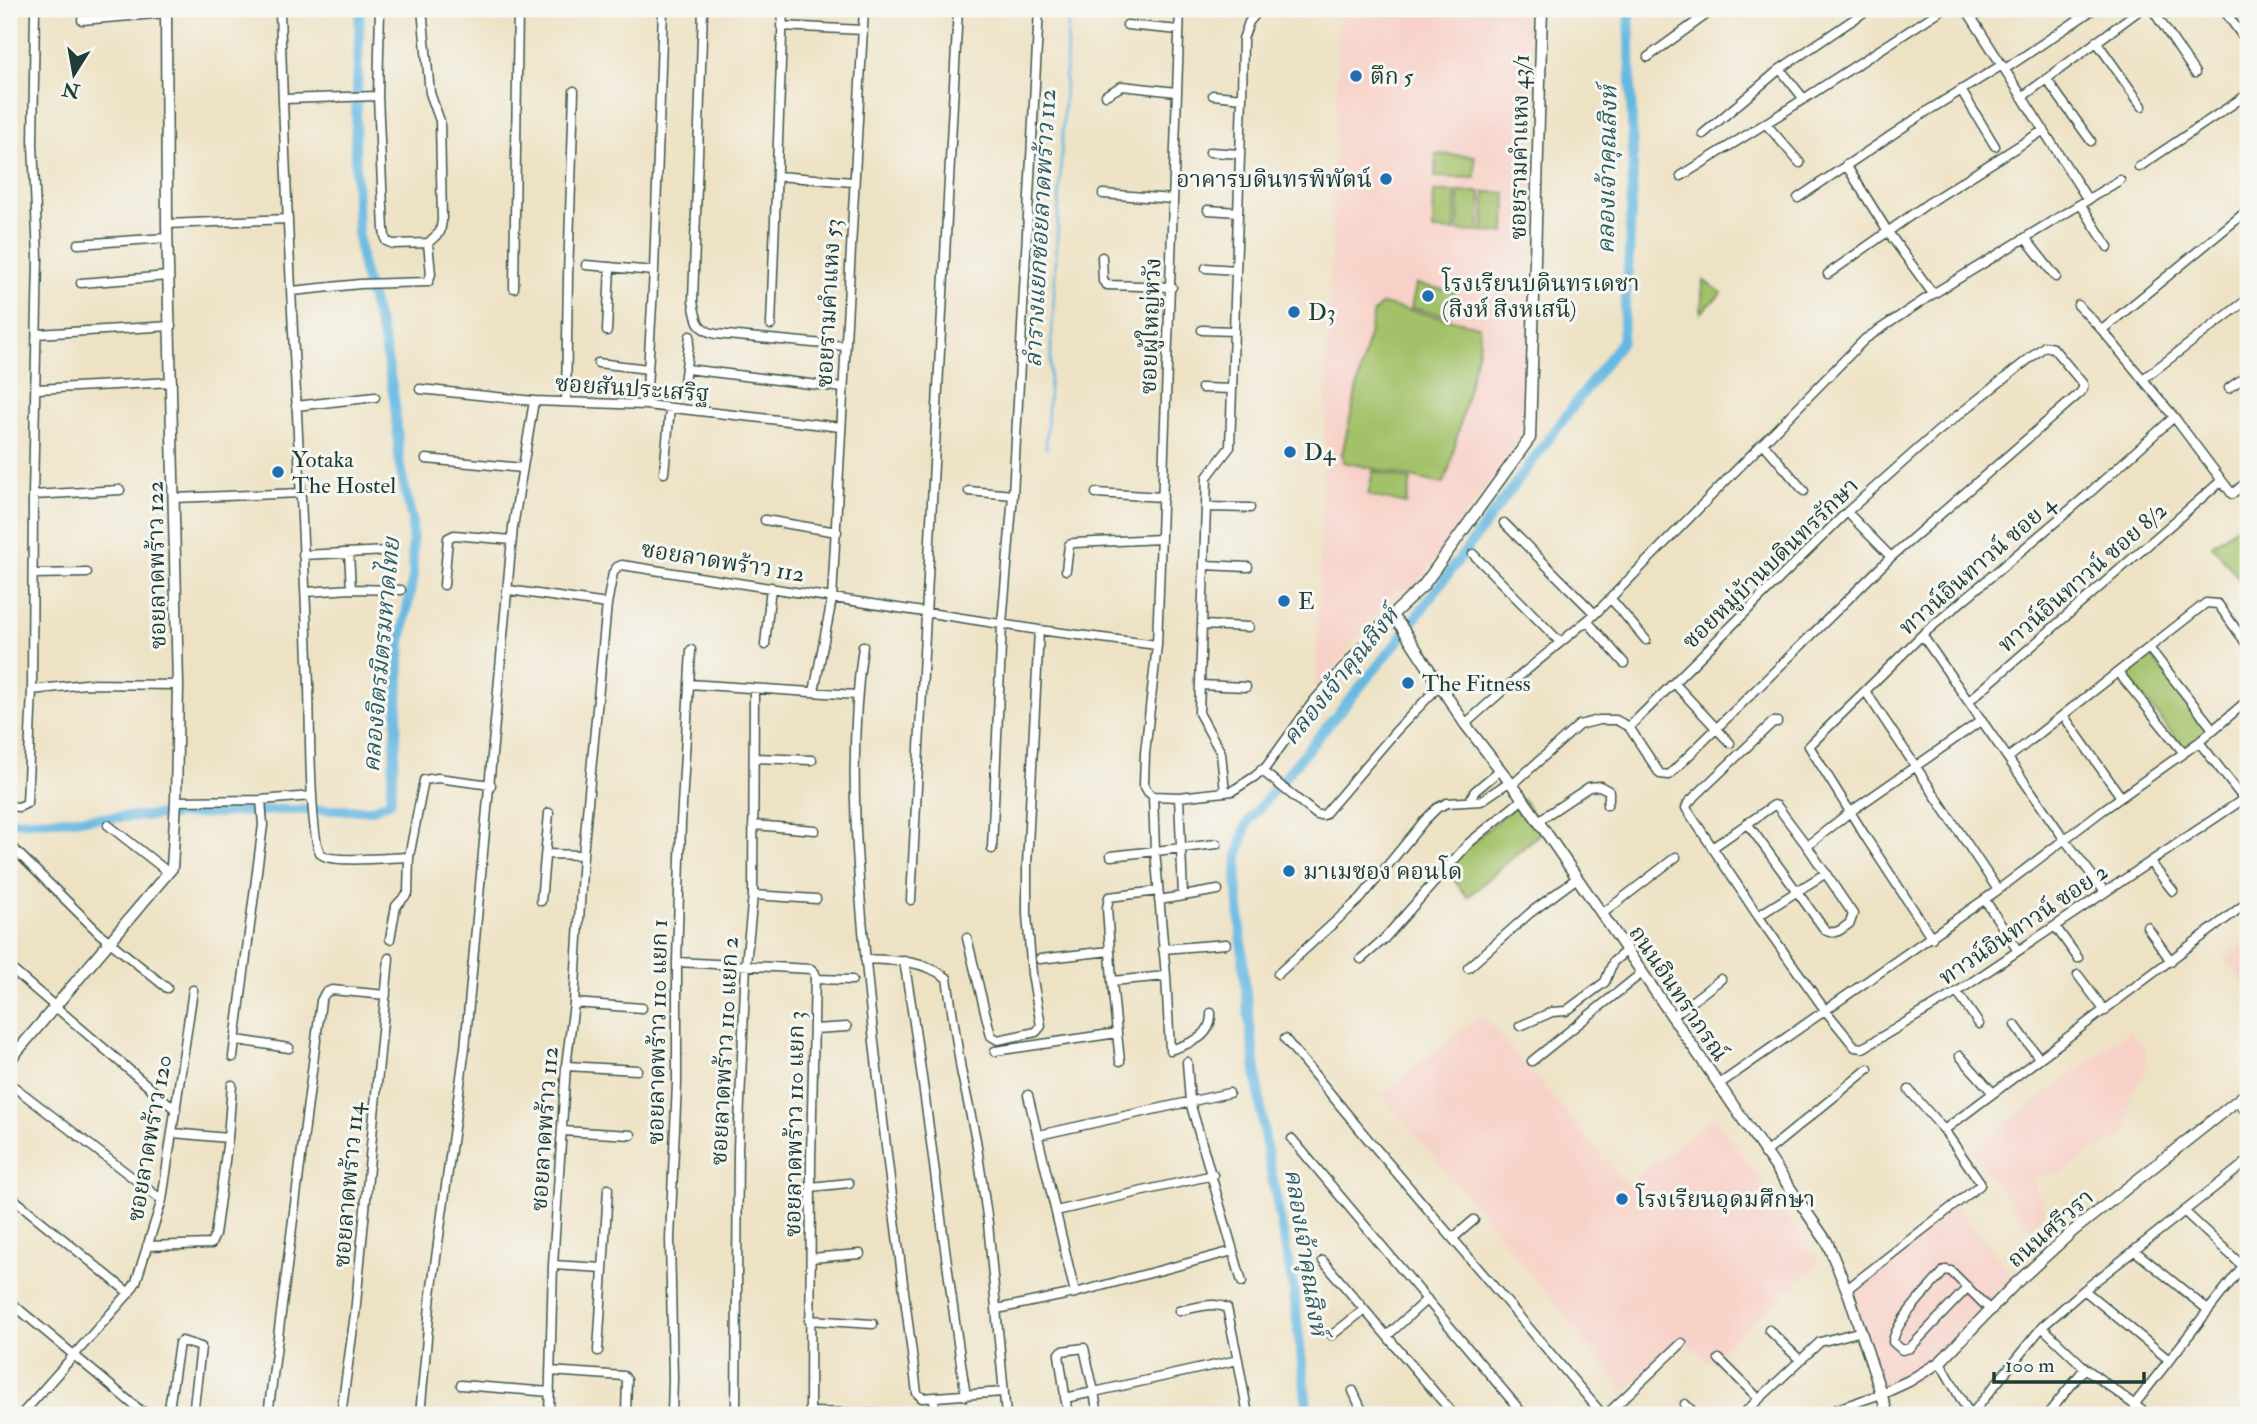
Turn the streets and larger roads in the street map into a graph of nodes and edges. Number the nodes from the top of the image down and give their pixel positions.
1 (35, 9) edge
2 (281, 9) edge
3 (380, 9) edge
4 (422, 9) edge
5 (518, 9) edge
6 (663, 9) edge
7 (703, 9) edge
8 (783, 9) edge
9 (864, 9) edge
10 (958, 9) edge
11 (1039, 9) edge
12 (1180, 9) edge
13 (1260, 9) edge
14 (1542, 9) edge
15 (1714, 9) edge
16 (1870, 9) edge
17 (1943, 9) edge
18 (1966, 9) edge
19 (2094, 9) edge
20 (2141, 9) edge
21 (2152, 9) edge
22 (2241, 9) edge
23 (167, 11) edge
24 (2226, 13) edge
25 (82, 20) dead end
26 (1127, 25) dead end
27 (782, 26) junction
28 (863, 30) junction
29 (1179, 30) junction
30 (2241, 34) dead end
31 (2096, 41) junction
32 (1648, 57) dead end
33 (2003, 67) junction
34 (1780, 69) junction
35 (2195, 73) dead end
36 (2048, 80) junction
37 (1961, 90) junction
38 (574, 91) dead end
39 (1176, 92) junction
40 (2248, 94) edge
41 (1106, 95) dead end
42 (1213, 95) dead end
43 (378, 96) junction
44 (2022, 97) junction
45 (1242, 98) junction
46 (283, 99) junction
47 (1804, 99) junction
48 (2142, 106) dead end
49 (1766, 124) junction
50 (2044, 130) junction
51 (1703, 134) dead end
52 (2091, 141) dead end
53 (1995, 146) dead end
54 (1210, 152) dead end
55 (1240, 154) junction
56 (1800, 163) dead end
57 (1846, 165) junction
58 (2139, 167) dead end
59 (777, 176) junction
60 (1681, 176) dead end
61 (2120, 180) dead end
62 (853, 181) junction
63 (1103, 194) dead end
64 (1798, 198) dead end
65 (1173, 200) junction
66 (2084, 203) junction
67 (1208, 210) dead end
68 (2248, 210) edge
69 (1238, 212) junction
70 (288, 219) junction
71 (167, 224) junction
72 (1888, 232) junction
73 (167, 238) junction
74 (2026, 239) junction
75 (428, 243) junction
76 (78, 244) dead end
77 (2108, 247) dead end
78 (1102, 257) dead end
79 (586, 265) dead end
80 (610, 267) junction
81 (1206, 268) dead end
82 (1236, 270) junction
83 (654, 271) junction
84 (1828, 274) dead end
85 (168, 276) junction
86 (2056, 277) dead end
87 (81, 283) dead end
88 (1171, 286) junction
89 (514, 288) dead end
90 (292, 291) junction
91 (1933, 294) junction
92 (2248, 299) edge
93 (2078, 305) dead end
94 (771, 325) dead end
95 (171, 326) junction
96 (1202, 330) dead end
97 (2102, 330) junction
98 (607, 331) dead end
99 (1234, 331) junction
100 (37, 334) junction
101 (690, 336) dead end
102 (845, 346) junction
103 (598, 363) dead end
104 (648, 369) junction
105 (687, 369) junction
106 (2248, 375) edge
107 (2143, 379) junction
108 (172, 382) junction
109 (843, 388) junction
110 (1202, 388) dead end
111 (2229, 388) dead end
112 (37, 389) junction
113 (420, 389) dead end
114 (1232, 389) junction
115 (683, 390) dead end
116 (375, 397) dead end
117 (534, 401) junction
118 (566, 401) junction
119 (646, 405) junction
120 (296, 406) junction
121 (670, 408) junction
122 (2174, 417) junction
123 (841, 427) junction
124 (1763, 443) junction
125 (426, 459) dead end
126 (523, 468) junction
127 (664, 473) dead end
128 (2221, 481) junction
129 (2248, 481) edge
130 (120, 490) dead end
131 (1804, 491) dead end
132 (969, 492) dead end
133 (301, 493) junction
134 (1096, 493) dead end
135 (33, 495) junction
136 (1013, 495) junction
137 (1163, 497) junction
138 (174, 498) junction
139 (1206, 507) junction
140 (1250, 508) dead end
141 (1847, 512) junction
142 (765, 520) dead end
143 (1504, 523) dead end
144 (837, 532) junction
145 (1161, 539) junction
146 (512, 540) junction
147 (388, 551) dead end
148 (349, 553) junction
149 (1473, 554) dead end
150 (303, 555) junction
151 (1891, 557) junction
152 (1204, 565) junction
153 (1248, 567) dead end
154 (1066, 570) dead end
155 (87, 573) dead end
156 (34, 574) junction
157 (444, 585) dead end
158 (771, 587) junction
159 (351, 589) junction
160 (401, 590) dead end
161 (509, 590) junction
162 (306, 592) junction
163 (832, 599) junction
164 (1611, 599) junction
165 (607, 604) junction
166 (926, 613) junction
167 (1595, 614) junction
168 (1391, 617) junction
169 (1587, 621) junction
170 (1002, 624) junction
171 (1202, 625) junction
172 (1249, 626) dead end
173 (1039, 630) junction
174 (1922, 635) junction
175 (1646, 640) dead end
176 (1560, 642) junction
177 (765, 645) dead end
178 (1157, 645) junction
179 (863, 646) dead end
180 (2248, 646) edge
181 (2149, 648) junction
182 (691, 650) dead end
183 (1624, 663) dead end
184 (2118, 672) junction
185 (1674, 683) junction
186 (689, 684) junction
187 (178, 685) junction
188 (1200, 685) junction
189 (1439, 686) junction
190 (1246, 687) dead end
191 (754, 689) junction
192 (33, 690) junction
193 (814, 692) junction
194 (1866, 692) junction
195 (856, 695) junction
196 (2248, 700) edge
197 (1969, 701) junction
198 (2063, 715) junction
199 (1982, 720) junction
200 (1777, 722) dead end
201 (1465, 724) junction
202 (1629, 727) junction
203 (1716, 727) junction
204 (2213, 729) junction
205 (2199, 742) junction
206 (1730, 743) dead end
207 (2183, 753) junction
208 (754, 758) junction
209 (2008, 758) junction
210 (812, 760) dead end
211 (1916, 766) junction
212 (1500, 769) junction
213 (1261, 771) junction
214 (1511, 783) junction
215 (491, 785) junction
216 (1225, 793) junction
217 (1153, 796) junction
218 (1179, 797) junction
219 (2121, 797) junction
220 (2246, 797) edge
221 (1523, 799) junction
222 (1470, 800) junction
223 (312, 801) junction
224 (261, 803) junction
225 (1607, 805) dead end
226 (9, 806) edge
227 (176, 807) junction
228 (1850, 812) junction
229 (549, 813) dead end
230 (1538, 821) junction
231 (1746, 823) junction
232 (108, 824) dead end
233 (753, 825) junction
234 (815, 830) dead end
235 (2065, 841) junction
236 (9, 844) edge
237 (1217, 844) dead end
238 (1807, 846) junction
239 (1181, 848) junction
240 (1712, 848) junction
241 (992, 849) dead end
242 (1155, 850) junction
243 (546, 854) junction
244 (583, 855) junction
245 (1111, 856) dead end
246 (410, 857) junction
247 (1676, 858) dead end
248 (2150, 862) junction
249 (168, 872) junction
250 (1826, 873) junction
251 (1577, 878) junction
252 (1218, 890) dead end
253 (1998, 890) junction
254 (1797, 891) junction
255 (2173, 891) dead end
256 (2105, 892) junction
257 (752, 895) junction
258 (1159, 895) junction
259 (1183, 896) junction
260 (816, 899) dead end
261 (911, 900) dead end
262 (1985, 900) junction
263 (541, 901) dead end
264 (2248, 902) edge
265 (1602, 914) junction
266 (1758, 916) junction
267 (2055, 926) junction
268 (2147, 927) dead end
269 (1932, 937) junction
270 (967, 938) dead end
271 (390, 939) dead end
272 (109, 942) junction
273 (1226, 944) dead end
274 (1163, 949) junction
275 (1627, 950) junction
276 (1109, 951) junction
277 (2018, 951) junction
278 (389, 958) dead end
279 (2078, 958) dead end
280 (865, 959) junction
281 (1040, 959) dead end
282 (1361, 959) dead end
283 (904, 961) junction
284 (2171, 961) junction
285 (677, 962) junction
286 (746, 964) junction
287 (9, 967) edge
288 (1468, 968) dead end
289 (1643, 972) junction
290 (1278, 974) dead end
291 (2078, 975) dead end
292 (1166, 976) junction
293 (816, 979) junction
294 (1721, 979) dead end
295 (852, 980) dead end
296 (1112, 981) junction
297 (167, 988) dead end
298 (193, 990) dead end
299 (1957, 992) junction
300 (386, 995) junction
301 (574, 1003) junction
302 (55, 1006) junction
303 (642, 1008) dead end
304 (1825, 1010) junction
305 (2105, 1010) junction
306 (1211, 1013) dead end
307 (1673, 1016) junction
308 (1979, 1024) dead end
309 (2015, 1025) dead end
310 (1520, 1026) dead end
311 (847, 1027) dead end
312 (814, 1029) junction
313 (1116, 1033) junction
314 (1285, 1038) dead end
315 (237, 1040) junction
316 (289, 1048) dead end
317 (995, 1051) dead end
318 (1960, 1056) dead end
319 (233, 1057) dead end
320 (2039, 1058) junction
321 (9, 1061) edge
322 (1120, 1061) dead end
323 (1532, 1061) dead end
324 (1187, 1062) dead end
325 (566, 1066) junction
326 (1868, 1069) dead end
327 (637, 1070) dead end
328 (9, 1083) edge
329 (232, 1085) dead end
330 (1718, 1085) junction
331 (1909, 1090) dead end
332 (2248, 1092) edge
333 (1229, 1093) dead end
334 (1993, 1093) junction
335 (1028, 1095) dead end
336 (2237, 1100) junction
337 (1190, 1102) junction
338 (176, 1110) junction
339 (2248, 1115) edge
340 (1944, 1130) junction
341 (562, 1131) junction
342 (173, 1133) junction
343 (1039, 1135) junction
344 (631, 1136) dead end
345 (228, 1138) junction
346 (1292, 1139) dead end
347 (1764, 1154) junction
348 (2248, 1161) edge
349 (1213, 1175) junction
350 (849, 1183) dead end
351 (811, 1187) junction
352 (608, 1189) dead end
353 (9, 1195) edge
354 (162, 1200) junction
355 (1056, 1211) junction
356 (2185, 1212) junction
357 (1474, 1220) dead end
358 (1453, 1238) junction
359 (147, 1246) junction
360 (1233, 1251) junction
361 (2135, 1251) junction
362 (860, 1254) dead end
363 (811, 1258) junction
364 (1323, 1261) dead end
365 (553, 1265) junction
366 (603, 1268) junction
367 (2246, 1268) edge
368 (1242, 1282) dead end
369 (1968, 1287) junction
370 (1847, 1289) junction
371 (2084, 1290) junction
372 (129, 1293) junction
373 (1075, 1293) junction
374 (1427, 1299) junction
375 (9, 1301) edge
376 (997, 1309) junction
377 (1364, 1310) junction
378 (2208, 1310) junction
379 (1179, 1311) dead end
380 (1991, 1311) junction
381 (809, 1320) junction
382 (873, 1324) dead end
383 (2042, 1328) junction
384 (1769, 1330) dead end
385 (1861, 1331) junction
386 (1332, 1335) dead end
387 (1387, 1336) junction
388 (1682, 1343) dead end
389 (598, 1351) dead end
390 (72, 1355) junction
391 (1719, 1359) dead end
392 (1238, 1360) junction
393 (1800, 1360) junction
394 (2169, 1360) junction
395 (1940, 1362) junction
396 (2085, 1368) junction
397 (550, 1371) junction
398 (461, 1385) dead end
399 (1353, 1391) dead end
400 (550, 1392) junction
401 (1003, 1392) junction
402 (1094, 1392) junction
403 (1881, 1394) junction
404 (966, 1395) junction
405 (934, 1398) junction
406 (1065, 1398) junction
407 (1759, 1399) junction
408 (1685, 1404) dead end
409 (2134, 1405) junction
410 (194, 1414) edge
411 (810, 1414) edge
412 (886, 1414) edge
413 (2051, 1414) edge
414 (21, 1415) edge
415 (154, 1415) edge
416 (168, 1415) edge
417 (180, 1415) edge
418 (268, 1415) edge
419 (341, 1415) edge
420 (420, 1415) edge
421 (549, 1415) edge
422 (626, 1415) edge
423 (672, 1415) edge
424 (736, 1415) edge
425 (935, 1415) edge
426 (1006, 1415) edge
427 (1068, 1415) edge
428 (1098, 1415) edge
429 (1248, 1415) edge
430 (1364, 1415) edge
431 (1454, 1415) edge
432 (1524, 1415) edge
433 (1605, 1415) edge
434 (1696, 1415) edge
435 (1742, 1415) edge
436 (1831, 1415) edge
437 (1888, 1415) edge
438 (1970, 1415) edge
439 (2148, 1415) edge

1 - 100 street
2 - 46 street
3 - 43 street
4 - 75 street
5 - 89 street
6 - 83 street
7 - 102 street
8 - 27 street
9 - 28 street, ซอยรามคำแหง 53
10 - 166 street
11 - 136 street
12 - 29 street, ซอยผู้ใหญ่หวัง
13 - 45 street
14 - 168 street, ซอยรามคำแหง 43/1
15 - 32 street
16 - 34 street
17 - 47 street
18 - 33 street
19 - 33 street
20 - 31 street
21 - 35 street
22 - 24 street
23 - 25 street
23 - 71 street, ซอยลาดพร้าว 122
24 - 30 street
26 - 29 street
27 - 28 street
27 - 59 street
28 - 62 street, ซอยรามคำแหง 53
29 - 39 street, ซอยผู้ใหญ่หวัง
31 - 36 street
31 - 48 street
33 - 37 street
33 - 44 street
34 - 47 street
34 - 51 street
36 - 44 street
36 - 52 street
37 - 53 street
37 - 57 street
38 - 118 street
39 - 41 street
39 - 65 street, ซอยผู้ใหญ่หวัง
40 - 58 street
42 - 45 street
43 - 46 street
43 - 75 street
44 - 50 street
45 - 55 street
46 - 70 street
47 - 49 street
49 - 56 street
49 - 60 street
50 - 66 street
50 - 72 street
54 - 55 street
55 - 69 street
57 - 64 street
57 - 72 street
59 - 62 street
59 - 94 street
61 - 66 street
62 - 102 street, ซอยรามคำแหง 53
63 - 65 street
65 - 88 street, ซอยผู้ใหญ่หวัง
66 - 74 street
66 - 77 street
67 - 69 street
68 - 97 street
69 - 82 street
70 - 71 street
70 - 90 street
71 - 73 street, ซอยลาดพร้าว 122
72 - 84 street
72 - 91 street
73 - 76 street
73 - 85 street, ซอยลาดพร้าว 122
74 - 86 street
74 - 91 street
75 - 90 street
78 - 88 street
79 - 80 street
80 - 83 street
80 - 98 street
81 - 82 street
82 - 99 street
83 - 104 street
85 - 87 street
85 - 95 street, ซอยลาดพร้าว 122
88 - 137 street, ซอยผู้ใหญ่หวัง
90 - 120 street
91 - 124 street
92 - 107 street
93 - 97 street
95 - 100 street
95 - 108 street, ซอยลาดพร้าว 122
96 - 99 street
97 - 107 street
99 - 114 street
100 - 112 street
101 - 105 street
102 - 109 street, ซอยรามคำแหง 53
103 - 104 street
104 - 119 street
105 - 109 street
105 - 115 street
106 - 111 street
107 - 122 street
108 - 112 street
108 - 138 street, ซอยลาดพร้าว 122
109 - 123 street, ซอยรามคำแหง 53
110 - 114 street
112 - 135 street
113 - 117 street, ซอยสันประเสริฐ
114 - 139 street
116 - 120 street
117 - 118 street, ซอยสันประเสริฐ
117 - 126 street
118 - 119 street, ซอยสันประเสริฐ
119 - 121 street, ซอยสันประเสริฐ
120 - 133 street
121 - 123 street, ซอยสันประเสริฐ
121 - 127 street
122 - 128 street
122 - 174 street, ทาวน์อินทาวน์ ซอย 4
123 - 144 street, ซอยรามคำแหง 53
124 - 131 street
124 - 164 street
125 - 126 street
126 - 146 street
128 - 129 street
128 - 197 street, ทาวน์อินทาวน์ ซอย 8/2
130 - 135 street
132 - 136 street
133 - 138 street
133 - 150 street
134 - 137 street
135 - 156 street
136 - 170 street
137 - 145 street, ซอยผู้ใหญ่หวัง
138 - 187 street, ซอยลาดพร้าว 122
139 - 140 street
139 - 152 street
141 - 151 street
141 - 151 street, ซอยหมู่บ้านบดินทรรักษา
141 - 185 street, ซอยหมู่บ้านบดินทรรักษา
142 - 144 street
143 - 167 street
144 - 163 street, ซอยรามคำแหง 53
145 - 154 street
145 - 178 street, ซอยผู้ใหญ่หวัง
146 - 157 street
146 - 161 street
147 - 148 street
148 - 150 street
148 - 159 street
149 - 176 street
150 - 162 street
151 - 203 street
152 - 153 street
152 - 171 street
155 - 156 street
156 - 192 street
158 - 163 street, ซอยลาดพร้าว 112
158 - 165 street, ซอยลาดพร้าว 112
158 - 177 street
159 - 160 street
159 - 162 street
161 - 165 street
161 - 215 street
162 - 223 street
163 - 166 street, ซอยลาดพร้าว 112
163 - 193 street, ซอยรามคำแหง 53
164 - 167 street
164 - 175 street
165 - 244 street, ซอยลาดพร้าว 112
166 - 170 street, ซอยลาดพร้าว 112
166 - 261 street
167 - 169 street
168 - 189 street, ถนนอินทราภรณ์
168 - 213 street
169 - 176 street
169 - 183 street
170 - 173 street, ซอยลาดพร้าว 112
170 - 241 street
171 - 172 street
171 - 188 street
173 - 178 street, ซอยลาดพร้าว 112
173 - 270 street
174 - 194 street, ทาวน์อินทาวน์ ซอย 4
174 - 197 street
176 - 201 street
178 - 217 street
179 - 195 street
180 - 181 street
181 - 184 street
181 - 204 street
182 - 186 street, ซอยลาดพร้าว 110 แยก 1
184 - 198 street
184 - 207 street
185 - 202 street, ซอยหมู่บ้านบดินทรรักษา
185 - 203 street
186 - 191 street
186 - 285 street, ซอยลาดพร้าว 110 แยก 1
187 - 192 street
187 - 227 street, ซอยลาดพร้าว 122
188 - 190 street
188 - 216 street
189 - 201 street, ถนนอินทราภรณ์
189 - 213 street
191 - 193 street
191 - 208 street, ซอยลาดพร้าว 110 แยก 2
192 - 226 street
193 - 195 street
194 - 211 street
194 - 228 street, ทาวน์อินทาวน์ ซอย 4
195 - 280 street
196 - 204 street
197 - 199 street
198 - 209 street
198 - 219 street
199 - 209 street
199 - 211 street
200 - 240 street
201 - 212 street, ถนนอินทราภรณ์
202 - 203 street
202 - 214 street
203 - 206 street
204 - 205 street
205 - 207 street
205 - 220 street
207 - 219 street
208 - 210 street
208 - 233 street, ซอยลาดพร้าว 110 แยก 2
209 - 235 street
211 - 228 street
211 - 253 street
212 - 214 street, ถนนอินทราภรณ์
212 - 222 street
213 - 216 street
214 - 221 street, ถนนอินทราภรณ์
214 - 222 street
215 - 246 street
215 - 420 street
216 - 218 street
217 - 218 street
217 - 242 street
218 - 239 street
219 - 235 street
220 - 248 street, ทาวน์อินทาวน์ ซอย 2
221 - 230 street, ถนนอินทราภรณ์
221 - 282 street
222 - 290 street
223 - 224 street
223 - 246 street
224 - 227 street
224 - 315 street
225 - 230 street
227 - 249 street, ซอยลาดพร้าว 122
228 - 238 street
228 - 269 street
229 - 243 street
230 - 251 street, ถนนอินทราภรณ์
231 - 238 street
231 - 240 street
231 - 254 street
232 - 249 street
233 - 234 street
233 - 257 street, ซอยลาดพร้าว 110 แยก 2
235 - 253 street
235 - 256 street
236 - 272 street
237 - 239 street
238 - 250 street
239 - 242 street
239 - 259 street
240 - 266 street
242 - 245 street
242 - 258 street
243 - 244 street
243 - 263 street
244 - 301 street, ซอยลาดพร้าว 112
246 - 271 street
247 - 265 street
248 - 255 street
248 - 256 street, ทาวน์อินทาวน์ ซอย 2
249 - 272 street, ซอยลาดพร้าว 122
250 - 254 street
250 - 254 street
251 - 265 street, ถนนอินทราภรณ์
251 - 288 street
252 - 259 street
253 - 262 street
254 - 266 street
256 - 267 street, ทาวน์อินทาวน์ ซอย 2
257 - 260 street
257 - 286 street, ซอยลาดพร้าว 110 แยก 2
258 - 259 street
258 - 274 street
258 - 276 street
262 - 269 street
262 - 277 street
264 - 284 street
265 - 275 street, ถนนอินทราภรณ์
266 - 304 street
267 - 277 street, ทาวน์อินทาวน์ ซอย 2
267 - 279 street
268 - 284 street
269 - 304 street
272 - 297 street
272 - 302 street, ซอยลาดพร้าว 122
273 - 274 street
274 - 292 street
275 - 289 street, ถนนอินทราภรณ์
275 - 310 street
276 - 281 street
276 - 296 street
277 - 299 street, ทาวน์อินทาวน์ ซอย 2
278 - 300 street, ซอยลาดพร้าว 114
280 - 283 street
280 - 405 street
283 - 376 street
283 - 404 street
284 - 305 street
285 - 286 street, ซอยลาดพร้าว 110 แยก 3
285 - 423 street, ซอยลาดพร้าว 110 แยก 1
286 - 293 street, ซอยลาดพร้าว 110 แยก 3
286 - 424 street, ซอยลาดพร้าว 110 แยก 2
287 - 302 street
289 - 307 street, ถนนอินทราภรณ์
289 - 323 street
291 - 305 street
292 - 296 street
292 - 306 street
293 - 295 street
293 - 312 street, ซอยลาดพร้าว 110 แยก 3
294 - 307 street
296 - 313 street
298 - 338 street, ซอยลาดพร้าว 120
299 - 304 street, ทาวน์อินทาวน์ ซอย 2
299 - 308 street
300 - 418 street
300 - 419 street, ซอยลาดพร้าว 114
301 - 303 street
301 - 325 street, ซอยลาดพร้าว 112
302 - 321 street, ซอยลาดพร้าว 122
302 - 338 street
304 - 330 street
305 - 320 street
307 - 330 street, ถนนอินทราภรณ์
309 - 320 street
311 - 312 street
312 - 351 street, ซอยลาดพร้าว 110 แยก 3
313 - 317 street
313 - 322 street
314 - 358 street
315 - 316 street
315 - 319 street
318 - 334 street
320 - 334 street
324 - 337 street
325 - 327 street
325 - 341 street, ซอยลาดพร้าว 112
326 - 347 street
328 - 354 street
329 - 345 street
330 - 347 street, ถนนอินทราภรณ์
331 - 340 street
332 - 336 street, ถนนศรีวรา
333 - 337 street
334 - 340 street
335 - 343 street
336 - 339 street
336 - 380 street, ถนนศรีวรา
337 - 343 street
337 - 349 street
338 - 342 street, ซอยลาดพร้าว 120
340 - 370 street
341 - 344 street
341 - 365 street, ซอยลาดพร้าว 112
342 - 345 street
342 - 354 street, ซอยลาดพร้าว 120
343 - 355 street
345 - 359 street
346 - 374 street
347 - 370 street, ถนนอินทราภรณ์
348 - 356 street
349 - 355 street
349 - 360 street
350 - 351 street
351 - 363 street, ซอยลาดพร้าว 110 แยก 3
352 - 366 street
353 - 372 street
354 - 359 street, ซอยลาดพร้าว 120
355 - 373 street
356 - 361 street
356 - 367 street
357 - 358 street
358 - 433 street
359 - 372 street, ซอยลาดพร้าว 120
360 - 368 street
360 - 373 street
361 - 371 street
361 - 378 street
362 - 363 street
363 - 381 street, ซอยลาดพร้าว 110 แยก 3
364 - 377 street
365 - 366 street
365 - 397 street, ซอยลาดพร้าว 112
366 - 389 street
367 - 378 street
369 - 369 street
369 - 380 street
370 - 385 street, ถนนอินทราภรณ์
371 - 383 street
371 - 394 street
372 - 390 street, ซอยลาดพร้าว 120
373 - 376 street
374 - 387 street
374 - 432 street
375 - 390 street
376 - 401 street
377 - 386 street
377 - 387 street
378 - 394 street
379 - 392 street
380 - 395 street, ถนนศรีวรา
381 - 382 street
381 - 411 street, ซอยลาดพร้าว 110 แยก 3
383 - 396 street
383 - 438 street
384 - 393 street
385 - 393 street
385 - 403 street, ถนนอินทราภรณ์
387 - 431 street
388 - 433 street
390 - 414 street, ซอยลาดพร้าว 120
390 - 415 street
391 - 407 street
392 - 402 street
392 - 429 street
393 - 407 street
394 - 409 street
395 - 403 street, ถนนศรีวรา
395 - 438 street
396 - 409 street
396 - 413 street
397 - 400 street, ซอยลาดพร้าว 112
397 - 422 street
398 - 400 street
399 - 430 street
400 - 421 street, ซอยลาดพร้าว 112
401 - 404 street
401 - 426 street
402 - 406 street
402 - 406 street
402 - 428 street
403 - 436 street
403 - 437 street, ถนนอินทราภรณ์
404 - 405 street
405 - 425 street
406 - 427 street
407 - 435 street
408 - 434 street
409 - 439 street
410 - 416 street
410 - 417 street
411 - 412 street

